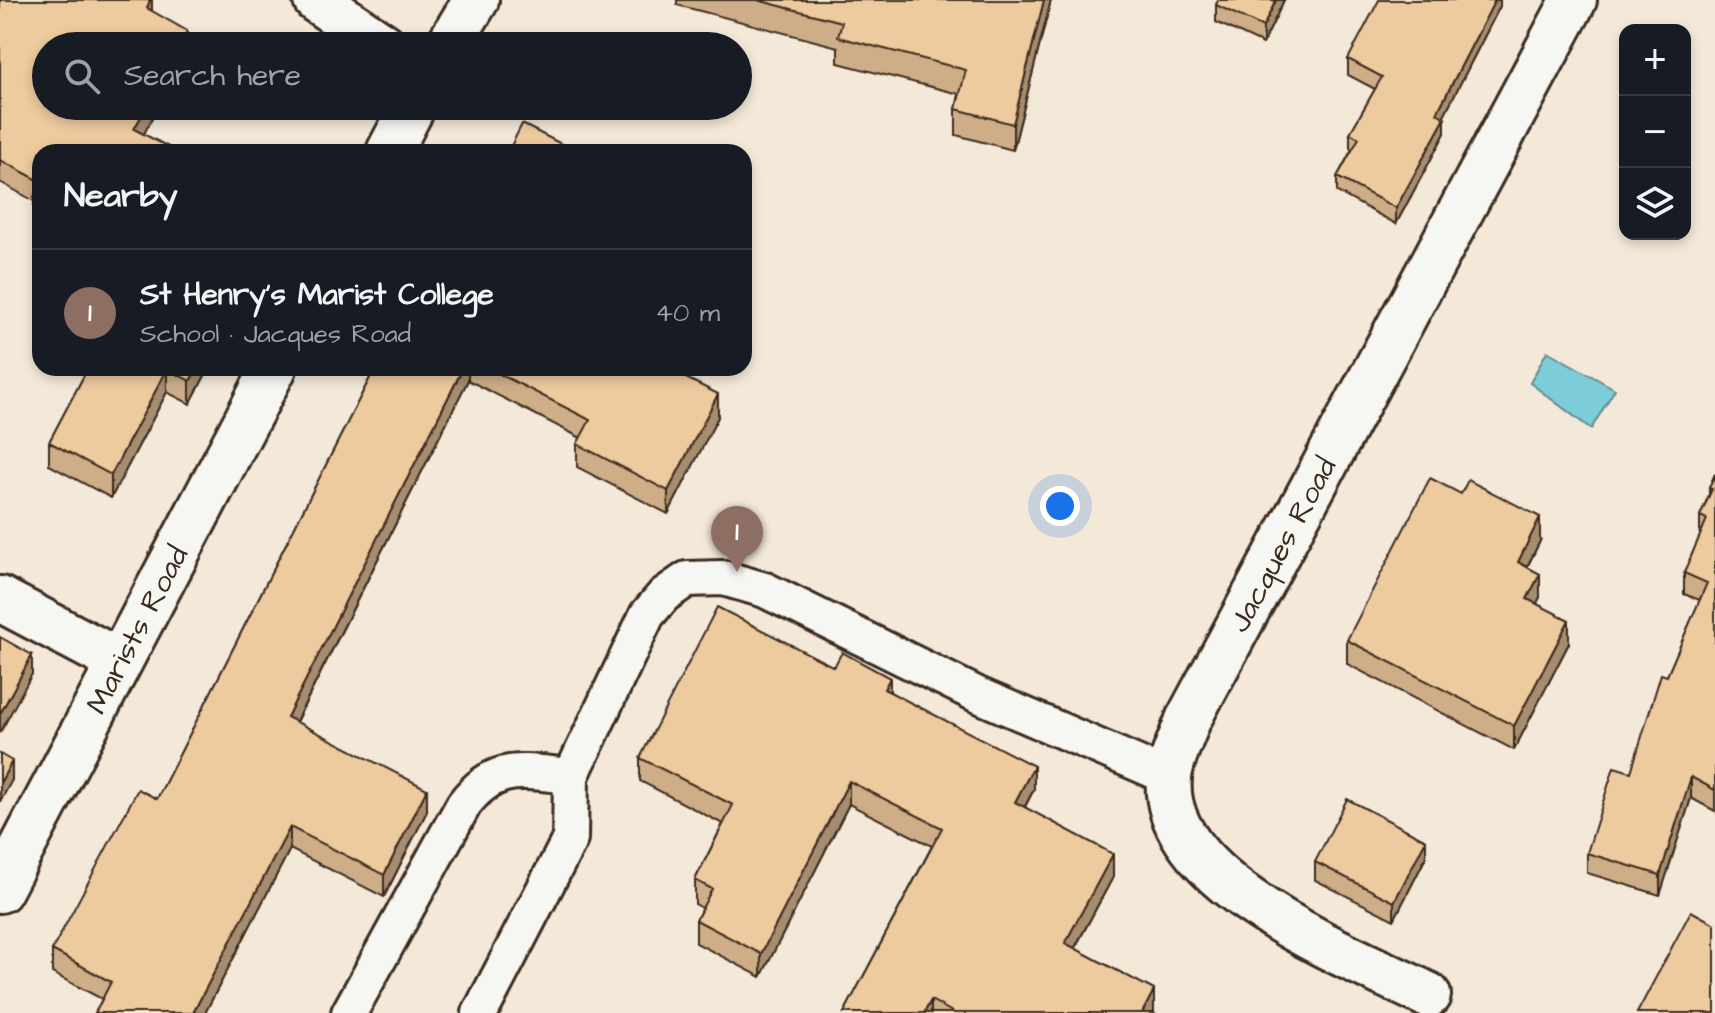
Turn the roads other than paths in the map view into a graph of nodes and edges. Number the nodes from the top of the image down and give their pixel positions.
1 (316, 0) edge
2 (476, 0) edge
3 (1574, 0) edge
4 (363, 32) edge
5 (457, 32) edge
6 (406, 120) edge
7 (393, 144) edge
8 (270, 376) edge
9 (0, 599) edge
10 (118, 661) junction
11 (571, 776) junction
12 (1169, 777) junction
13 (0, 890) edge
14 (1428, 995) dead end
15 (349, 1013) edge
16 (480, 1013) edge

1 - 4 street
2 - 5 street
3 - 12 street, Jacques Road
6 - 7 street
8 - 10 street, Marists Road
9 - 10 street
10 - 13 street, Marists Road
11 - 12 lane
11 - 15 lane
11 - 16 lane
12 - 14 street, Jacques Road

